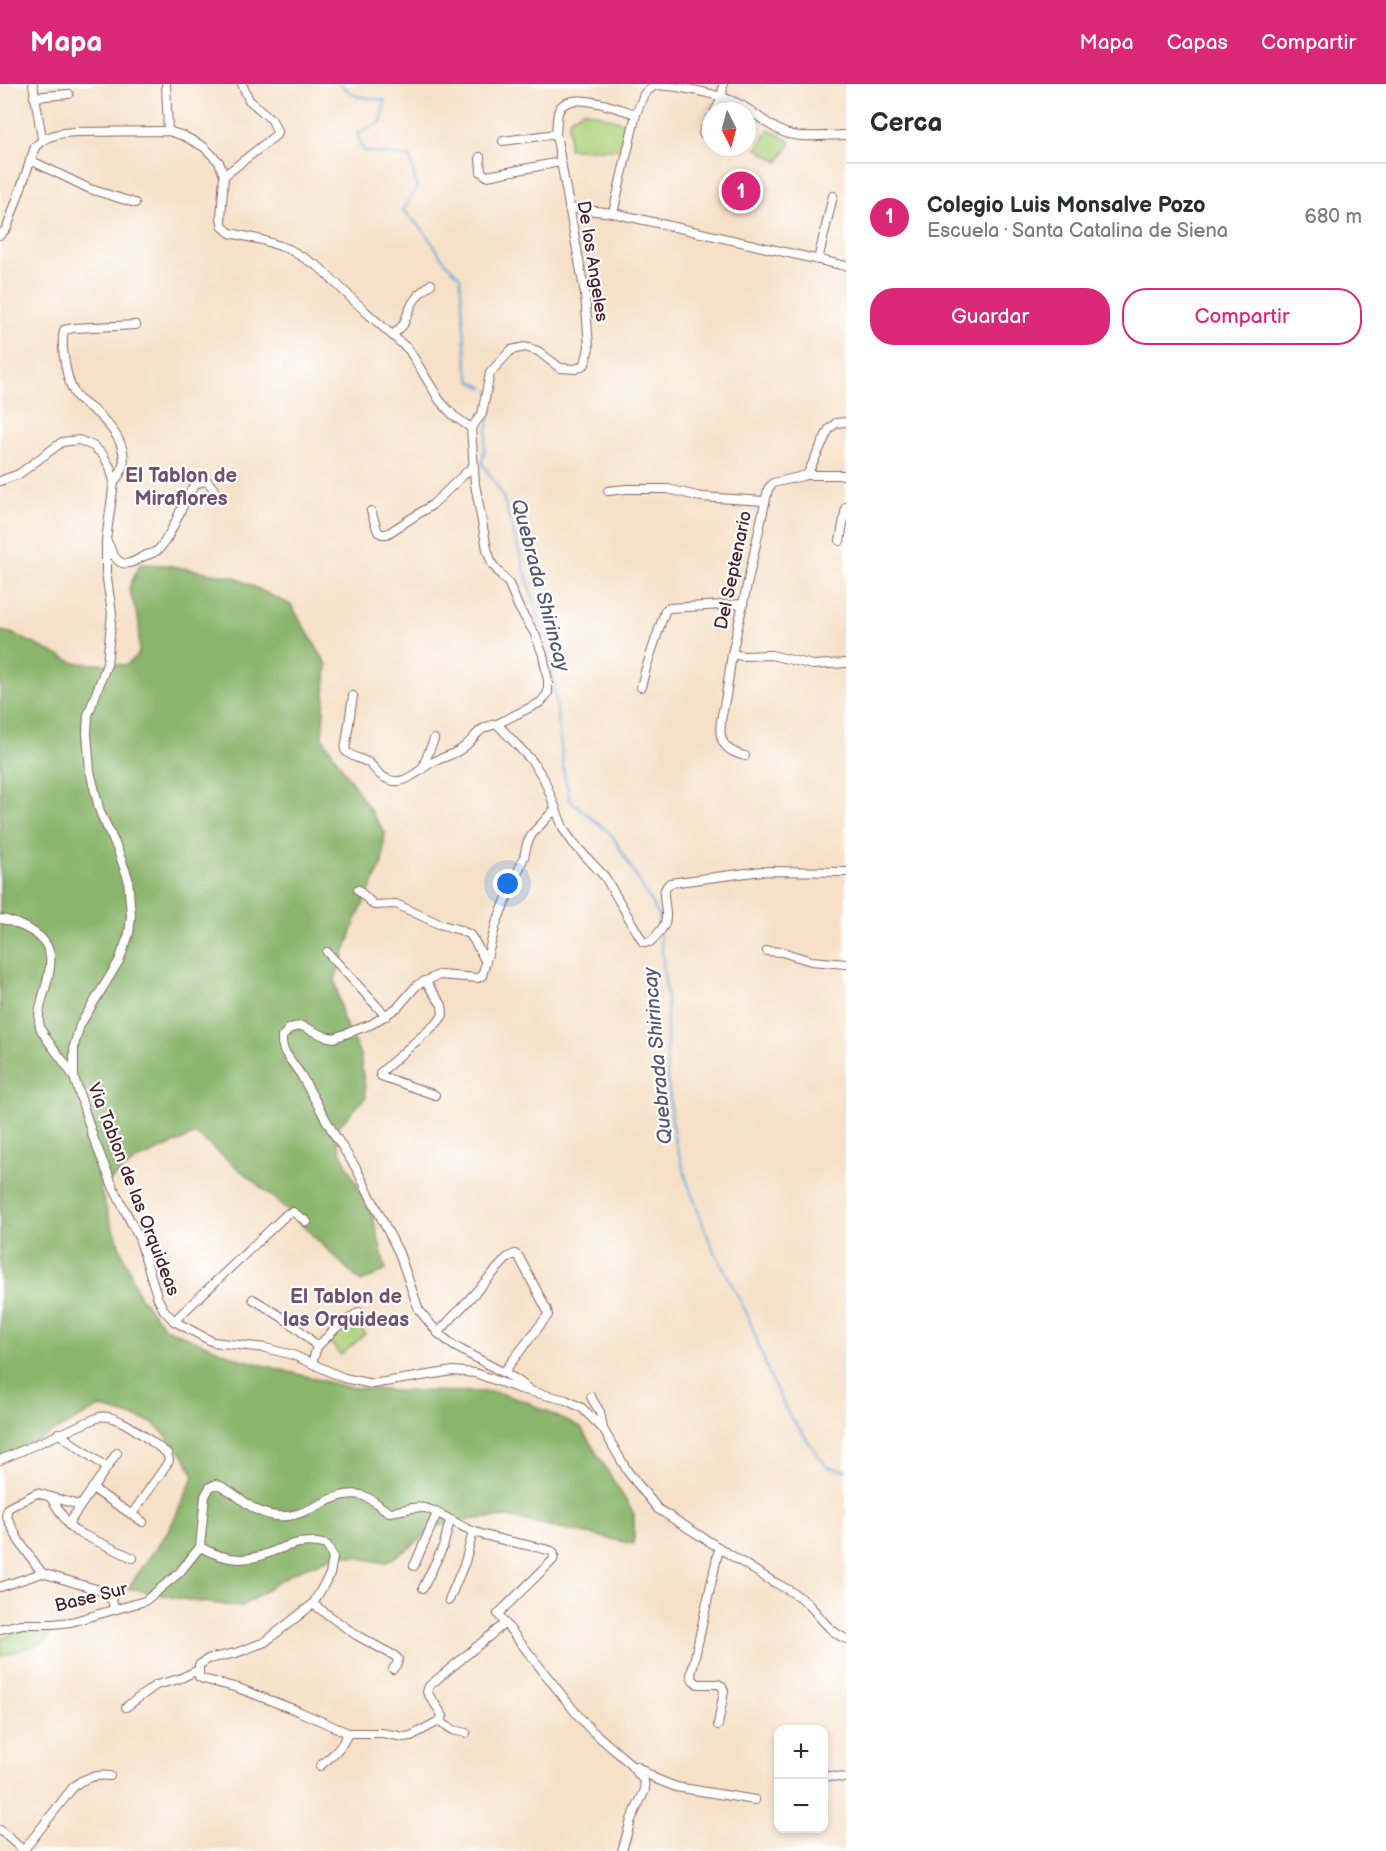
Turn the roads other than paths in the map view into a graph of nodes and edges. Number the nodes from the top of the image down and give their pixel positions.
1 (33, 84) edge
2 (166, 84) edge
3 (242, 84) edge
4 (723, 84) edge
5 (69, 94) dead end
6 (34, 97) junction
7 (722, 98) junction
8 (720, 102) edge
9 (636, 114) junction
10 (168, 131) junction
11 (556, 134) junction
12 (846, 135) edge
13 (42, 139) junction
14 (503, 141) dead end
15 (480, 157) dead end
16 (30, 160) junction
17 (560, 162) junction
18 (224, 176) junction
19 (833, 196) dead end
20 (135, 203) dead end
21 (568, 208) junction
22 (613, 213) junction
23 (0, 235) edge
24 (818, 260) junction
25 (846, 266) edge
26 (431, 284) dead end
27 (136, 325) dead end
28 (393, 335) junction
29 (846, 422) edge
30 (471, 428) junction
31 (473, 466) junction
32 (807, 475) junction
33 (846, 475) edge
34 (0, 481) edge
35 (114, 482) junction
36 (214, 491) dead end
37 (608, 491) dead end
38 (765, 501) junction
39 (846, 507) edge
40 (371, 511) dead end
41 (106, 540) junction
42 (840, 541) dead end
43 (743, 604) junction
44 (732, 654) junction
45 (846, 663) edge
46 (641, 687) dead end
47 (353, 696) dead end
48 (496, 724) junction
49 (434, 739) dead end
50 (745, 756) dead end
51 (422, 769) junction
52 (556, 808) junction
53 (846, 872) edge
54 (358, 890) dead end
55 (0, 919) edge
56 (767, 951) dead end
57 (327, 952) dead end
58 (486, 963) junction
59 (846, 964) edge
60 (425, 981) junction
61 (386, 1016) junction
62 (74, 1077) junction
63 (435, 1095) dead end
64 (307, 1222) dead end
65 (253, 1299) dead end
66 (359, 1312) dead end
67 (174, 1322) junction
68 (438, 1333) junction
69 (317, 1347) junction
70 (312, 1363) junction
71 (502, 1373) junction
72 (532, 1392) junction
73 (591, 1397) dead end
74 (603, 1429) junction
75 (58, 1433) junction
76 (117, 1453) dead end
77 (0, 1460) edge
78 (106, 1467) junction
79 (92, 1488) junction
80 (51, 1498) junction
81 (79, 1505) junction
82 (437, 1513) junction
83 (132, 1514) junction
84 (450, 1521) junction
85 (143, 1522) dead end
86 (68, 1524) junction
87 (473, 1532) junction
88 (200, 1547) junction
89 (719, 1548) junction
90 (133, 1558) dead end
91 (414, 1566) dead end
92 (42, 1573) junction
93 (0, 1587) edge
94 (423, 1588) dead end
95 (449, 1600) dead end
96 (313, 1604) junction
97 (114, 1609) junction
98 (504, 1624) junction
99 (0, 1629) edge
100 (846, 1639) edge
101 (393, 1669) dead end
102 (198, 1670) junction
103 (126, 1707) dead end
104 (439, 1721) junction
105 (718, 1725) dead end
106 (348, 1733) junction
107 (466, 1733) dead end
108 (627, 1761) junction
109 (320, 1766) dead end
110 (110, 1776) dead end
111 (829, 1776) dead end
112 (846, 1778) edge
113 (755, 1800) dead end
114 (0, 1830) edge
115 (23, 1851) edge
116 (622, 1851) edge

1 - 6 street
2 - 10 street
3 - 18 street
4 - 7 street
5 - 6 street
6 - 13 street
7 - 8 street
7 - 9 street
7 - 12 street
9 - 11 street, De los Angeles
9 - 22 street
10 - 13 street
10 - 18 street
11 - 14 street
11 - 17 street, De los Angeles
13 - 16 street
15 - 17 street
16 - 20 street
16 - 23 street
17 - 21 street, De los Angeles
18 - 28 street
19 - 24 street
21 - 22 street
21 - 30 street, De los Angeles
22 - 24 street
24 - 25 street
26 - 28 street
27 - 35 street, Via Tablon de las Orquideas
28 - 30 street
29 - 32 street
30 - 31 street
31 - 40 street
31 - 48 street
32 - 33 street
32 - 38 street, Del Septenario
34 - 35 street
35 - 41 street, Via Tablon de las Orquideas
36 - 41 street
37 - 38 street
38 - 43 street, Del Septenario
39 - 42 street
41 - 62 street, Via Tablon de las Orquideas
43 - 44 street, Del Septenario
43 - 46 street
44 - 45 street, Del Septenario
44 - 50 street
47 - 51 street
48 - 51 street
48 - 52 street
49 - 51 street
52 - 53 street
52 - 58 street
54 - 58 street
55 - 62 street
56 - 59 street
57 - 61 street
58 - 60 street
60 - 61 street
60 - 63 street
61 - 68 street
62 - 67 street, Via Tablon de las Orquideas
64 - 67 street
65 - 69 street
66 - 69 street
67 - 70 street, Via Tablon de las Orquideas
68 - 71 street
68 - 71 street
69 - 70 street
70 - 72 street, Via Tablon de las Orquideas
71 - 72 street
72 - 74 street, Via Tablon de las Orquideas
73 - 74 street
74 - 89 street, Via Tablon de las Orquideas
75 - 77 street
75 - 78 street
75 - 83 street
76 - 78 street
78 - 79 street
79 - 81 street
79 - 83 street
80 - 81 street
80 - 86 street
80 - 92 street
81 - 86 street
82 - 84 street
82 - 88 street
82 - 91 street
83 - 85 street
84 - 87 street
84 - 94 street
86 - 90 street
87 - 95 street
87 - 98 street
88 - 96 street
88 - 97 street, Base Sur
89 - 100 street, Via Tablon de las Orquideas
89 - 105 street
92 - 93 street
92 - 97 street
96 - 101 street
96 - 102 street
97 - 99 street, Base Sur
98 - 104 street
98 - 108 street
102 - 103 street
102 - 106 street
104 - 106 street
104 - 107 street
106 - 109 street
108 - 113 street
108 - 116 street
110 - 115 street
111 - 112 street
114 - 115 street

